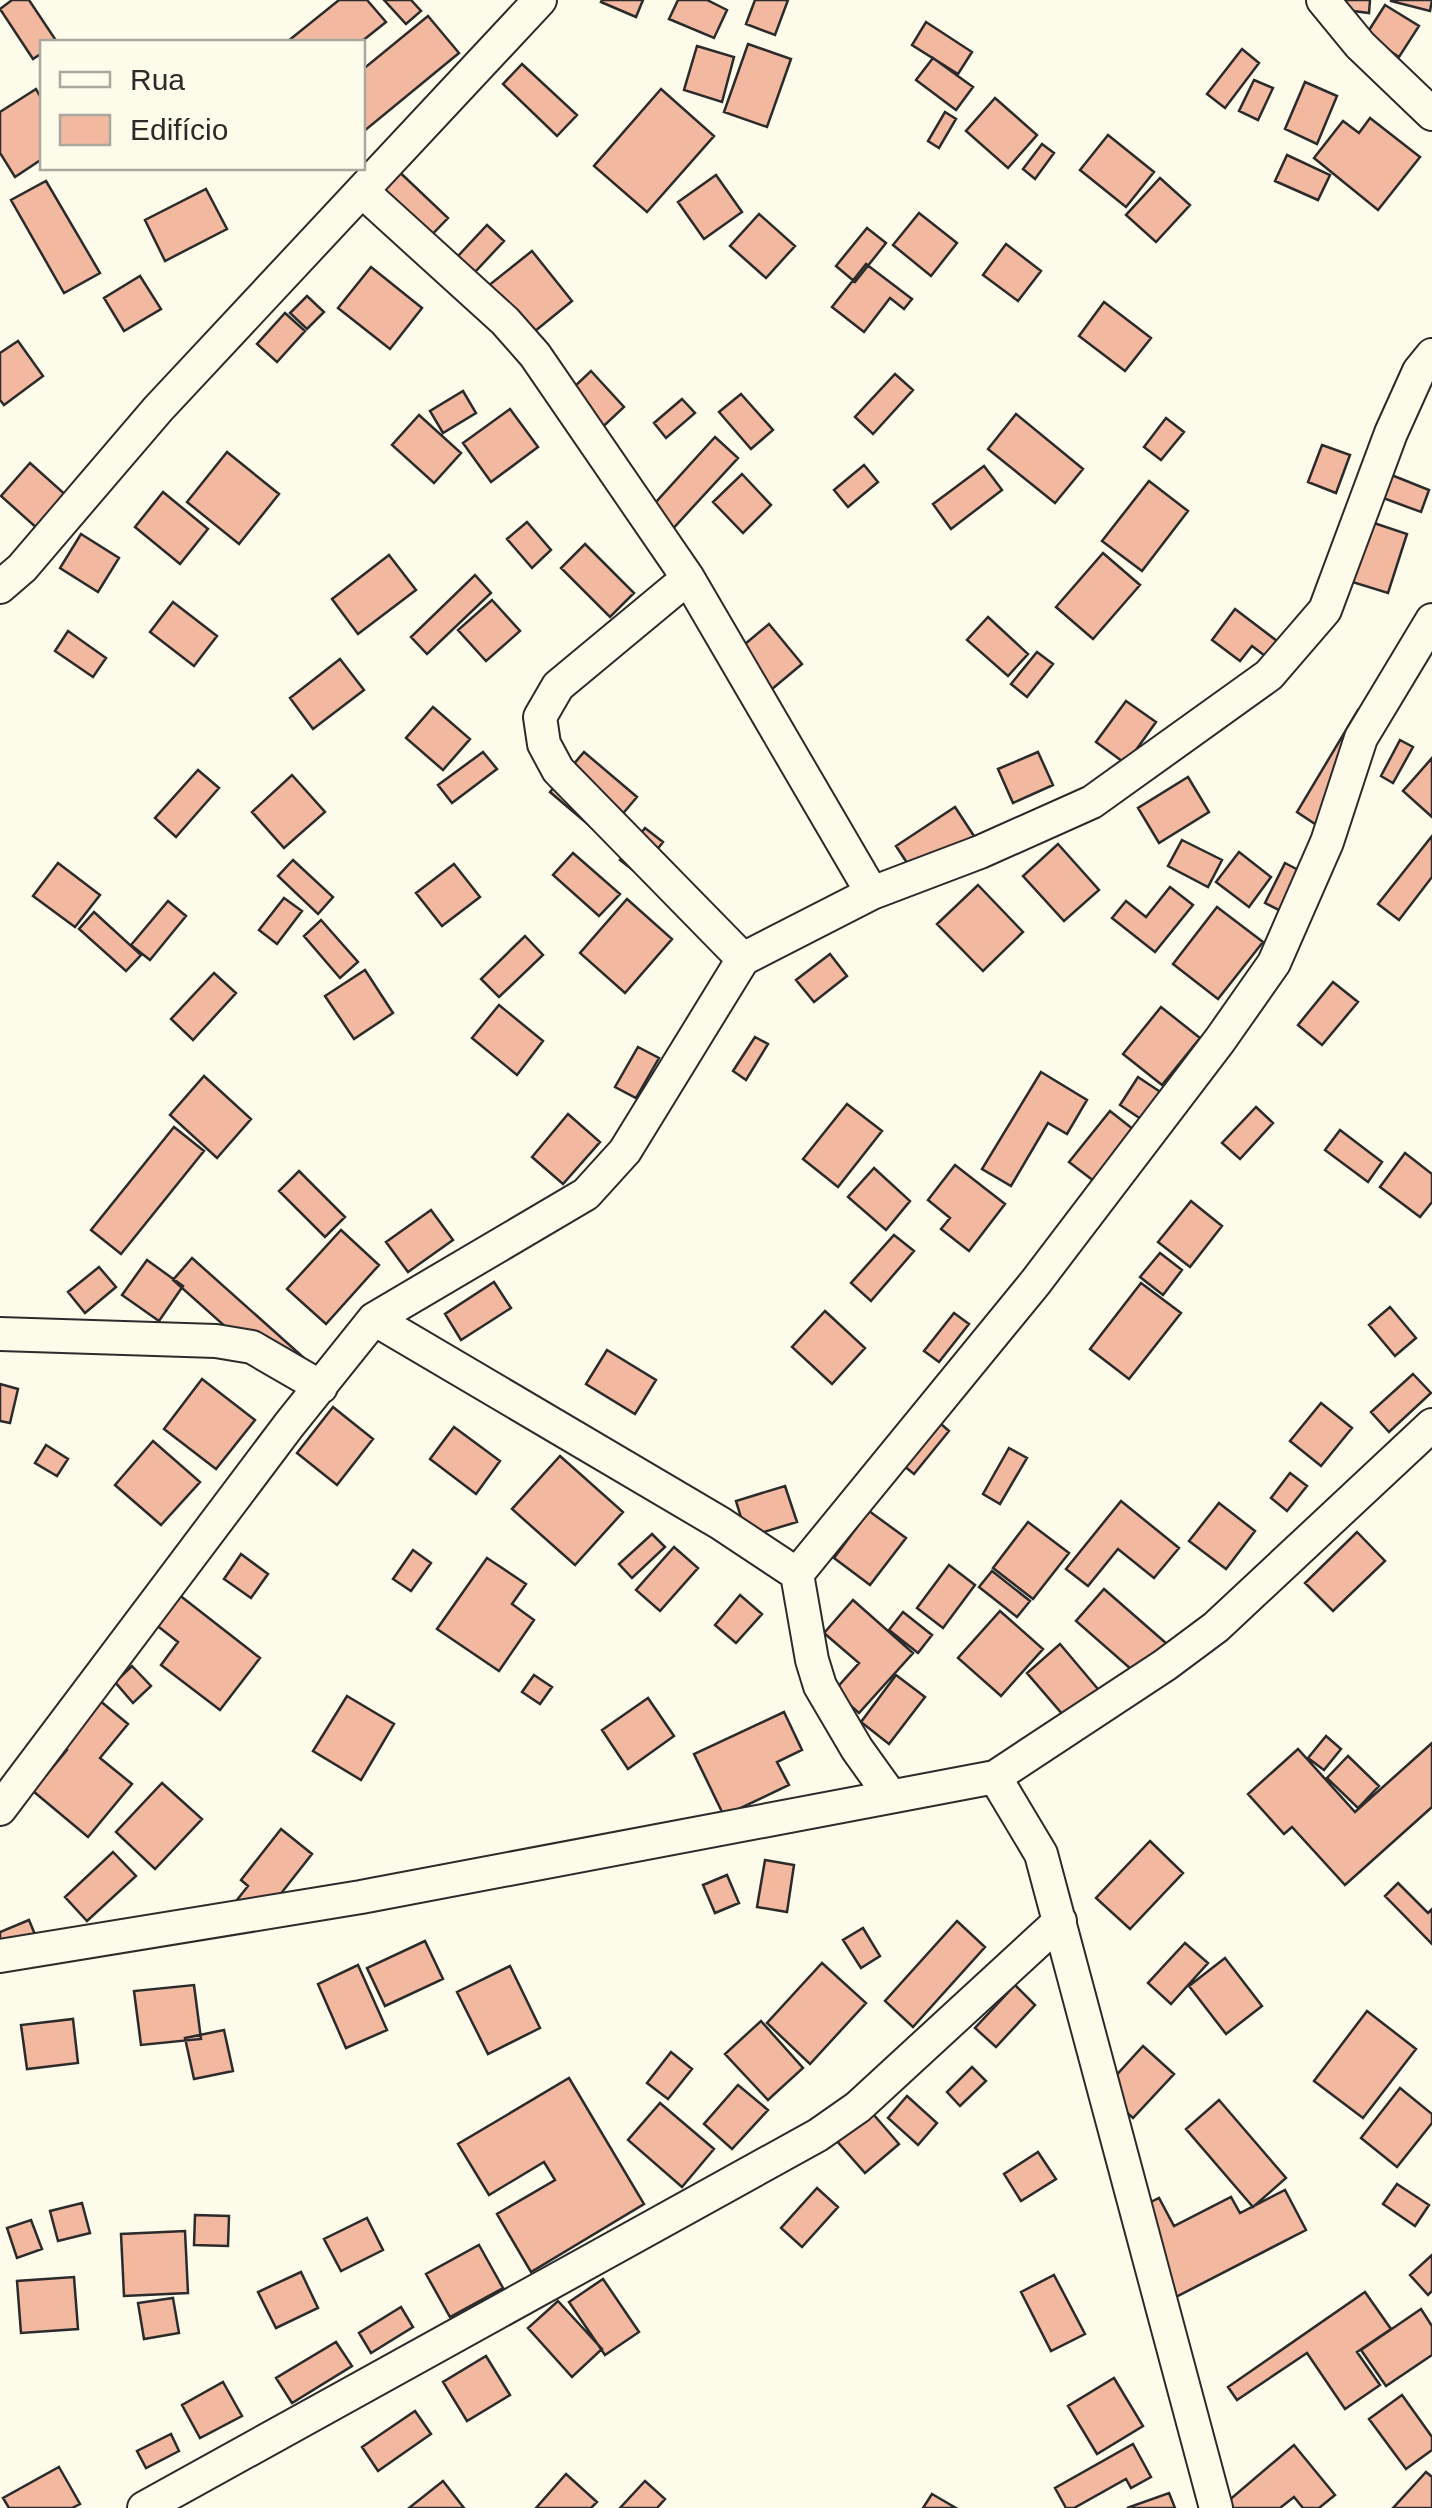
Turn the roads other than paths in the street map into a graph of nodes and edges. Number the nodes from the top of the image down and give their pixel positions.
1 (540, 0) edge
2 (1323, 0) edge
3 (1432, 114) edge
4 (362, 191) junction
5 (1432, 355) edge
6 (688, 578) junction
7 (0, 587) edge
8 (1432, 620) edge
9 (872, 893) junction
10 (743, 959) junction
11 (374, 1319) junction
12 (0, 1334) edge
13 (321, 1387) junction
14 (1432, 1425) edge
15 (797, 1574) junction
16 (995, 1777) junction
17 (890, 1795) junction
18 (0, 1808) edge
19 (1060, 1921) junction
20 (0, 1956) edge
21 (144, 2508) edge
22 (1216, 2508) edge

1 - 4 street
2 - 3 street
4 - 6 street
4 - 7 street
5 - 9 street
6 - 9 street
6 - 10 street
8 - 15 street
9 - 10 street
10 - 11 street
11 - 13 street
11 - 15 street
12 - 13 street
13 - 18 street
14 - 16 street
15 - 17 street
16 - 17 street
16 - 19 street
17 - 20 street
19 - 21 street
19 - 22 street

